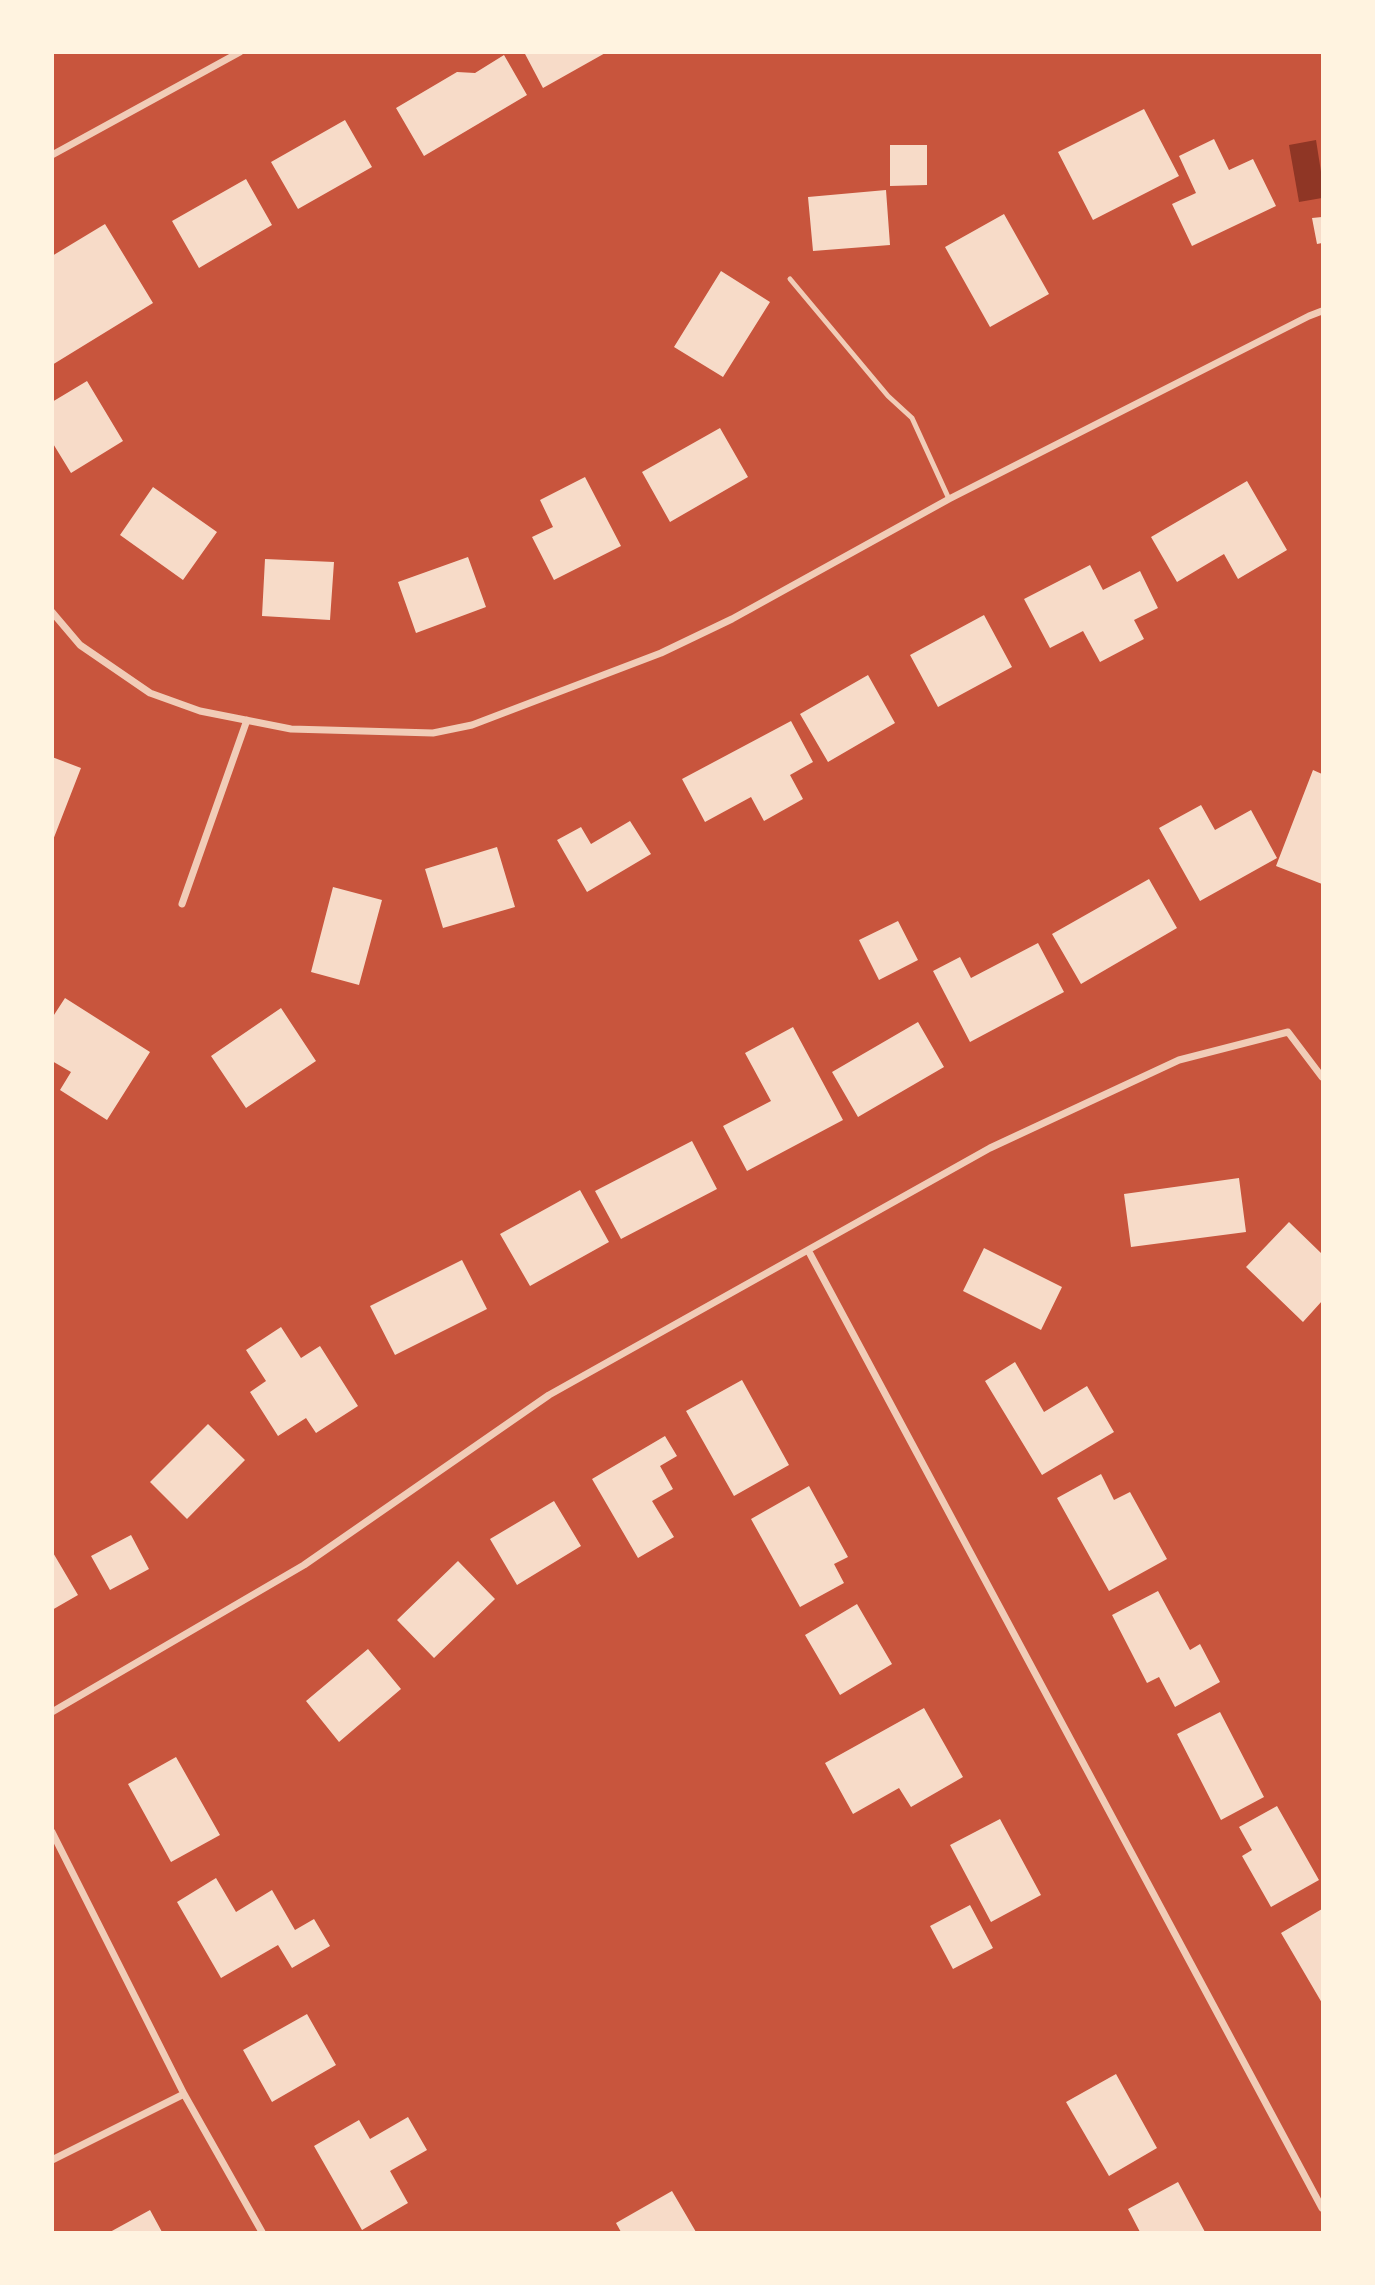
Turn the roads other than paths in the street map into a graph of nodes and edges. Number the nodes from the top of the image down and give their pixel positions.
1 (240, 52) edge
2 (52, 155) edge
3 (790, 279) dead end
4 (1322, 311) edge
5 (949, 499) junction
6 (52, 612) edge
7 (247, 720) junction
8 (182, 904) dead end
9 (1322, 1077) edge
10 (808, 1250) junction
11 (52, 1712) edge
12 (52, 1832) edge
13 (184, 2094) junction
14 (52, 2160) edge
15 (1322, 2208) edge
16 (262, 2232) edge

1 - 2 street
3 - 5 lane
4 - 5 street
5 - 7 street
6 - 7 street
7 - 8 street
9 - 10 street
10 - 11 street
10 - 15 street
12 - 13 street
13 - 14 street
13 - 16 street

